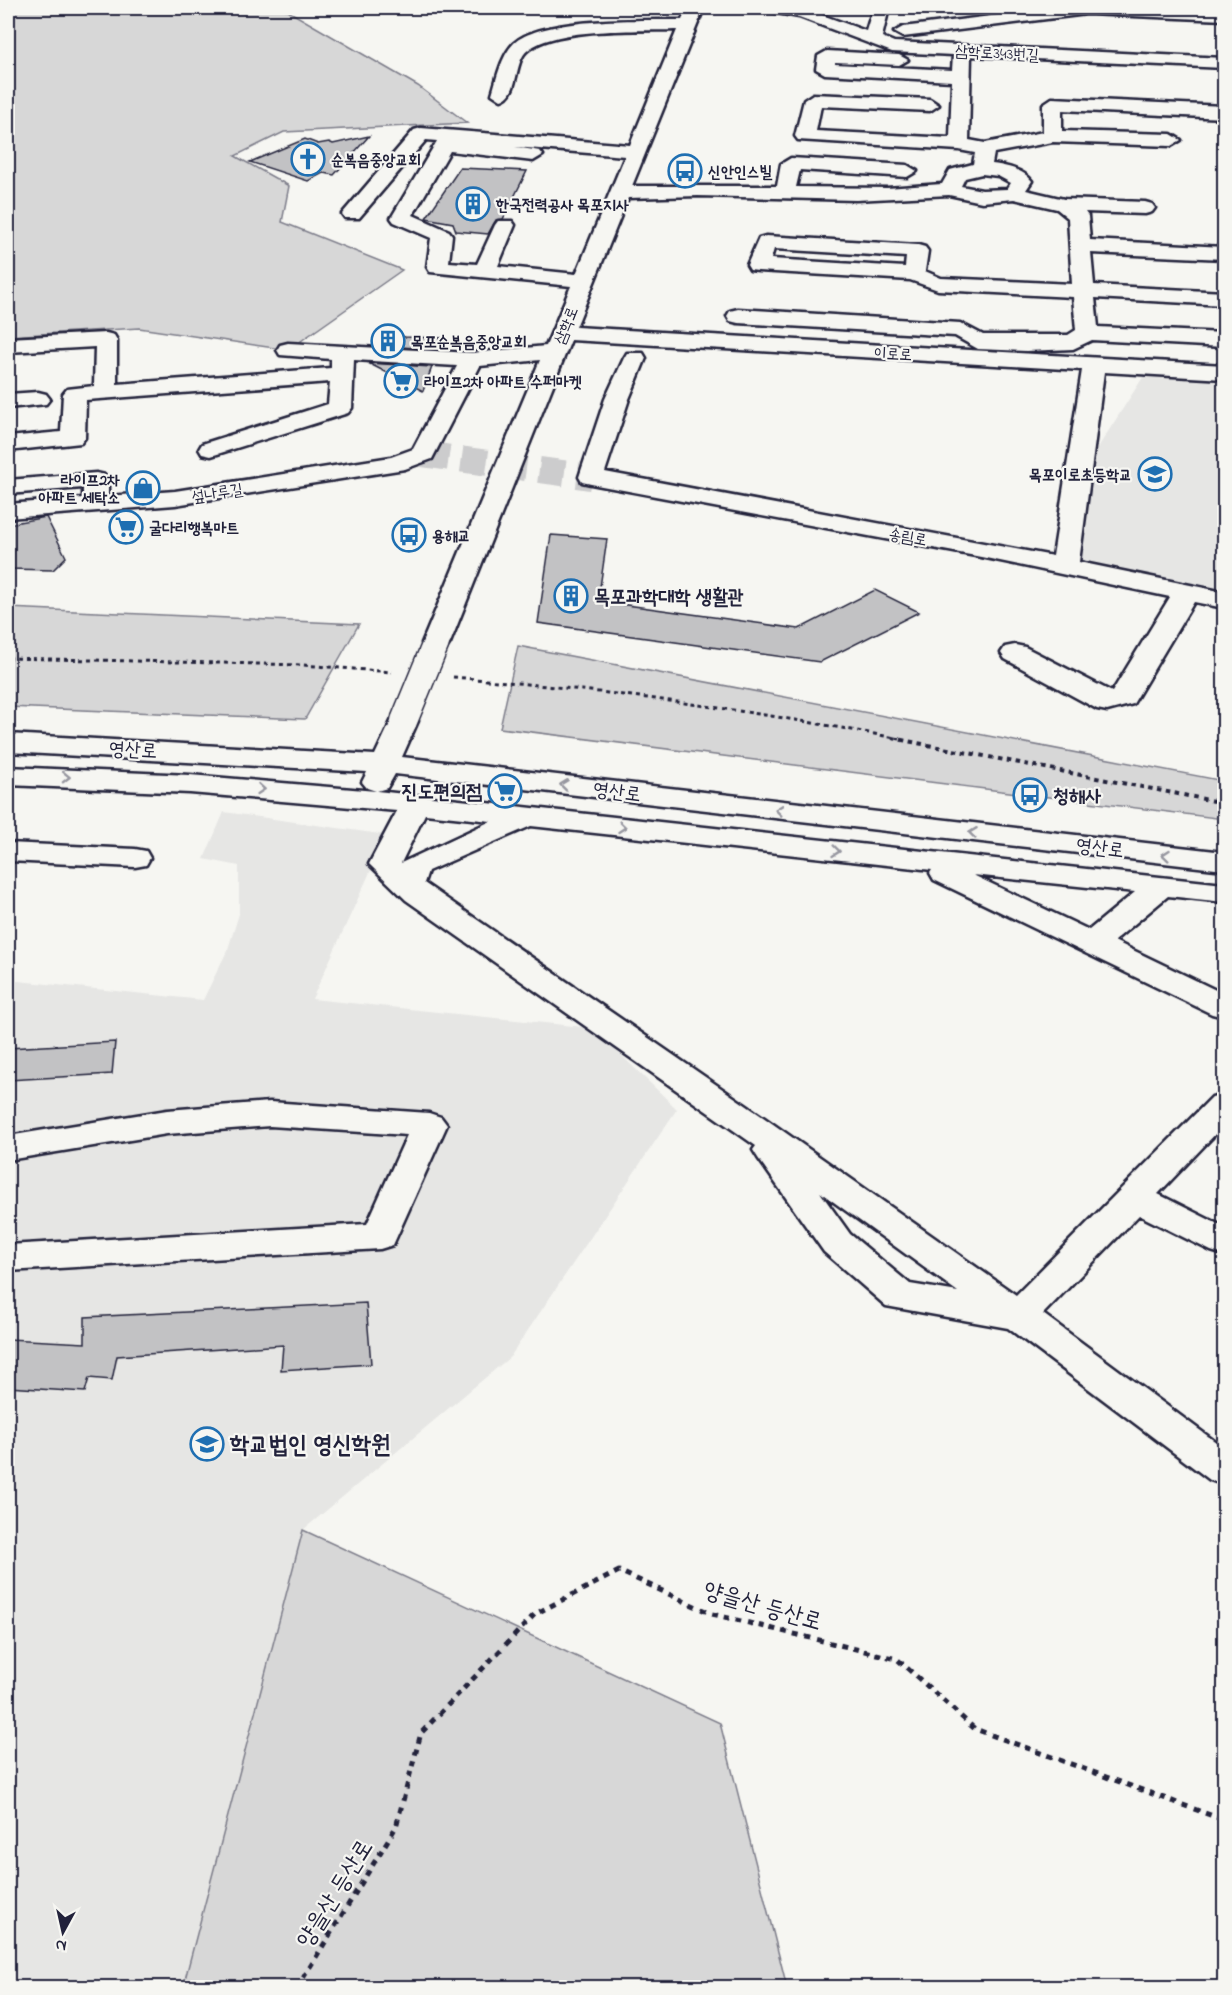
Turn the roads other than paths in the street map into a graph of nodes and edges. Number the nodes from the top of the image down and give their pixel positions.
1 (777, 8) edge
2 (881, 8) edge
3 (1073, 8) edge
4 (1097, 9) edge
5 (1224, 15) edge
6 (692, 16) edge
7 (1116, 26) dead end
8 (874, 38) junction
9 (1129, 42) dead end
10 (962, 53) junction
11 (1142, 59) junction
12 (923, 61) dead end
13 (1224, 61) edge
14 (1204, 71) junction
15 (1042, 72) dead end
16 (1064, 73) junction
17 (962, 76) junction
18 (501, 94) dead end
19 (930, 105) dead end
20 (1224, 112) edge
21 (1053, 136) junction
22 (1171, 140) dead end
23 (959, 144) junction
24 (637, 151) junction
25 (533, 154) dead end
26 (984, 159) junction
27 (907, 171) dead end
28 (950, 189) junction
29 (620, 192) junction
30 (1014, 193) junction
31 (785, 194) junction
32 (1064, 205) junction
33 (1145, 208) dead end
34 (352, 214) dead end
35 (505, 225) dead end
36 (1082, 246) junction
37 (1224, 253) edge
38 (485, 271) junction
39 (914, 274) junction
40 (584, 281) junction
41 (1083, 291) junction
42 (1224, 298) edge
43 (738, 316) dead end
44 (1087, 333) junction
45 (1224, 340) edge
46 (559, 342) junction
47 (8, 345) edge
48 (288, 350) dead end
49 (635, 358) dead end
50 (472, 360) junction
51 (342, 363) junction
52 (1094, 364) junction
53 (1224, 372) edge
54 (105, 392) junction
55 (38, 399) dead end
56 (8, 401) edge
57 (8, 444) edge
58 (211, 449) dead end
59 (8, 487) edge
60 (95, 504) junction
61 (8, 511) edge
62 (1065, 566) junction
63 (1185, 592) junction
64 (1224, 600) edge
65 (1015, 653) dead end
66 (8, 743) edge
67 (384, 764) junction
68 (8, 776) edge
69 (370, 799) junction
70 (415, 804) junction
71 (529, 816) junction
72 (8, 852) edge
73 (135, 858) dead end
74 (917, 860) junction
75 (1224, 861) edge
76 (408, 885) junction
77 (1163, 885) junction
78 (1224, 893) edge
79 (1092, 943) junction
80 (1224, 1007) edge
81 (1224, 1105) edge
82 (754, 1127) junction
83 (8, 1148) edge
84 (1134, 1197) junction
85 (1224, 1242) edge
86 (8, 1258) edge
87 (1017, 1316) junction
88 (1224, 1469) edge

1 - 8 street, 삼학로343번길
2 - 8 street
3 - 4 street
4 - 5 street
4 - 7 street
4 - 8 street
6 - 18 street
6 - 24 street, 삼학로
8 - 10 street, 삼학로343번길
9 - 11 street
10 - 11 street, 삼학로343번길
10 - 16 street
10 - 17 street
11 - 14 street, 삼학로343번길
12 - 17 street
13 - 14 street
14 - 16 street
15 - 16 street
17 - 23 street
19 - 23 street
20 - 21 street
21 - 22 street
21 - 26 street
23 - 26 street
24 - 29 street, 삼학로
24 - 34 street
25 - 38 street
26 - 28 street
26 - 30 street
27 - 31 street
28 - 30 street
28 - 31 street
29 - 31 street
29 - 40 street, 삼학로
30 - 32 street
32 - 33 street
32 - 36 street
35 - 38 street
36 - 37 street
36 - 41 street
38 - 40 street
39 - 39 street
39 - 41 street
40 - 46 street, 삼학로
41 - 42 street
41 - 44 street
43 - 44 street
44 - 45 street
46 - 50 street, 이로로
46 - 52 street, 이로로
46 - 67 street, 삼학로, bridge
47 - 54 street
48 - 51 street
49 - 62 street, 송림로
50 - 51 street, 이로로
50 - 60 street, 섶나루길
51 - 54 street
51 - 58 street
52 - 53 street, 이로로
52 - 62 street
54 - 57 street
55 - 56 street
59 - 60 street
60 - 61 street, 섶나루길
62 - 63 street, 송림로
63 - 64 street, 송림로
63 - 65 street
66 - 67 street, 영산로
67 - 69 street
75 -> 67 street, 영산로
68 -> 69 street, 영산로
69 - 70 street, 영산로
70 - 71 street, 영산로
70 - 76 street
71 -> 74 street, 영산로
71 - 76 street
72 - 73 street
74 - 77 street, 영산로
74 - 79 street
76 - 82 street
77 - 78 street, 영산로
77 - 79 street
79 - 80 street
81 - 84 street
82 - 87 street
82 - 87 street
83 - 86 street
84 - 85 street
84 - 87 street
87 - 88 street

